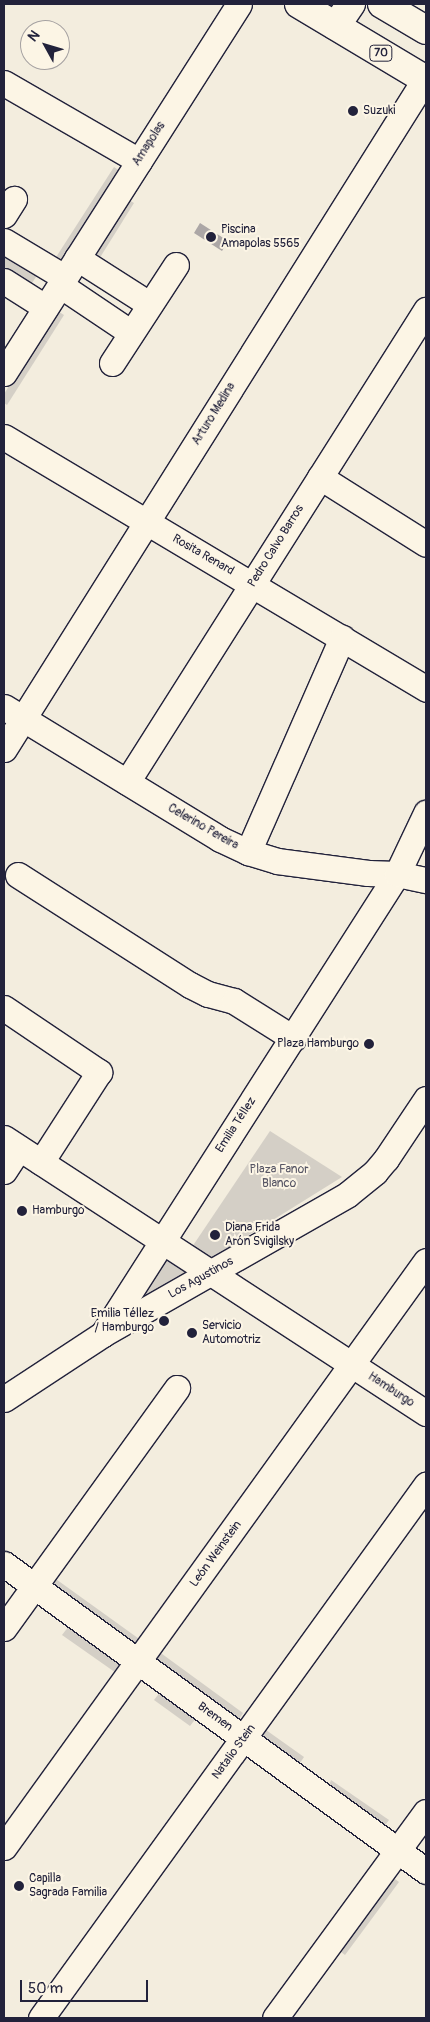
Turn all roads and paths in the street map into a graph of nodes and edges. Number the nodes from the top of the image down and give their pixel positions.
1 (239, 4) edge
2 (299, 4) edge
3 (382, 4) edge
4 (344, 15) edge
5 (426, 30) edge
6 (426, 79) edge
7 (4, 83) edge
8 (139, 161) junction
9 (4, 241) edge
10 (176, 265) dead end
11 (67, 274) junction
12 (4, 281) edge
13 (150, 304) junction
14 (45, 307) junction
15 (426, 310) edge
16 (130, 332) junction
17 (112, 363) dead end
18 (4, 373) edge
19 (4, 437) edge
20 (320, 477) junction
21 (147, 522) junction
22 (426, 544) edge
23 (253, 584) junction
24 (342, 638) junction
25 (426, 689) edge
26 (13, 713) edge
27 (4, 749) edge
28 (127, 782) junction
29 (426, 813) edge
30 (248, 852) junction
31 (397, 874) junction
32 (18, 875) dead end
33 (426, 880) edge
34 (4, 1008) edge
35 (293, 1038) junction
36 (426, 1099) edge
37 (11, 1143) edge
38 (40, 1162) junction
39 (4, 1171) edge
40 (162, 1241) junction
41 (426, 1261) edge
42 (212, 1273) junction
43 (103, 1334) junction
44 (353, 1365) junction
45 (177, 1388) dead end
46 (4, 1399) edge
47 (426, 1412) edge
48 (426, 1485) edge
49 (4, 1564) edge
50 (35, 1586) junction
51 (4, 1628) edge
52 (138, 1662) junction
53 (244, 1738) junction
54 (426, 1812) edge
55 (4, 1847) edge
56 (398, 1851) junction
57 (426, 1871) edge
58 (41, 2018) edge
59 (275, 2018) edge

1 - 8 street, Amapolas
2 - 4 main road, 70
3 - 5 main road
4 - 6 main road, 70
6 - 21 street, Arturo Medina
7 - 8 street
8 - 11 street, Amapolas
9 - 11 street
10 - 13 street
11 - 13 street
11 - 14 street, Amapolas
11 - 16 street
12 - 14 street
13 - 16 street
14 - 18 street, Amapolas
15 - 20 street, Pedro Calvo Barros
16 - 17 street
19 - 21 street, Rosita Renard
20 - 22 street
20 - 23 street, Pedro Calvo Barros
21 - 23 street, Rosita Renard
21 - 26 street, Arturo Medina
23 - 24 street, Rosita Renard
23 - 28 street, Pedro Calvo Barros
24 - 25 street, Rosita Renard
24 - 30 street
26 - 27 street, Arturo Medina
26 - 28 street, Celerino Pereira
28 - 30 street, Celerino Pereira
29 - 31 street, Emilia Téllez
30 - 31 street, Celerino Pereira
31 - 33 street, Celerino Pereira
31 - 35 street, Emilia Téllez
32 - 35 street
34 - 38 street
35 - 40 street, Emilia Téllez
36 - 42 street, Los Agustinos
37 - 38 street, Hamburgo
37 - 39 street
38 - 40 street, Hamburgo
40 - 42 street, Hamburgo
40 - 43 street, Emilia Téllez
41 - 44 street, León Weinstein
42 - 43 street, Los Agustinos
42 - 44 street, Hamburgo
43 - 46 street, Emilia Téllez
44 - 47 street, Hamburgo
44 - 52 street, León Weinstein
45 - 50 street
48 - 53 street, Natalio Stein
49 - 50 street, Bremen
50 - 51 street
50 - 52 street, Bremen
52 - 53 street, Bremen
52 - 55 street, León Weinstein
53 - 56 street, Bremen
53 - 58 street, Natalio Stein
54 - 56 street
56 - 57 street, Bremen
56 - 59 street

